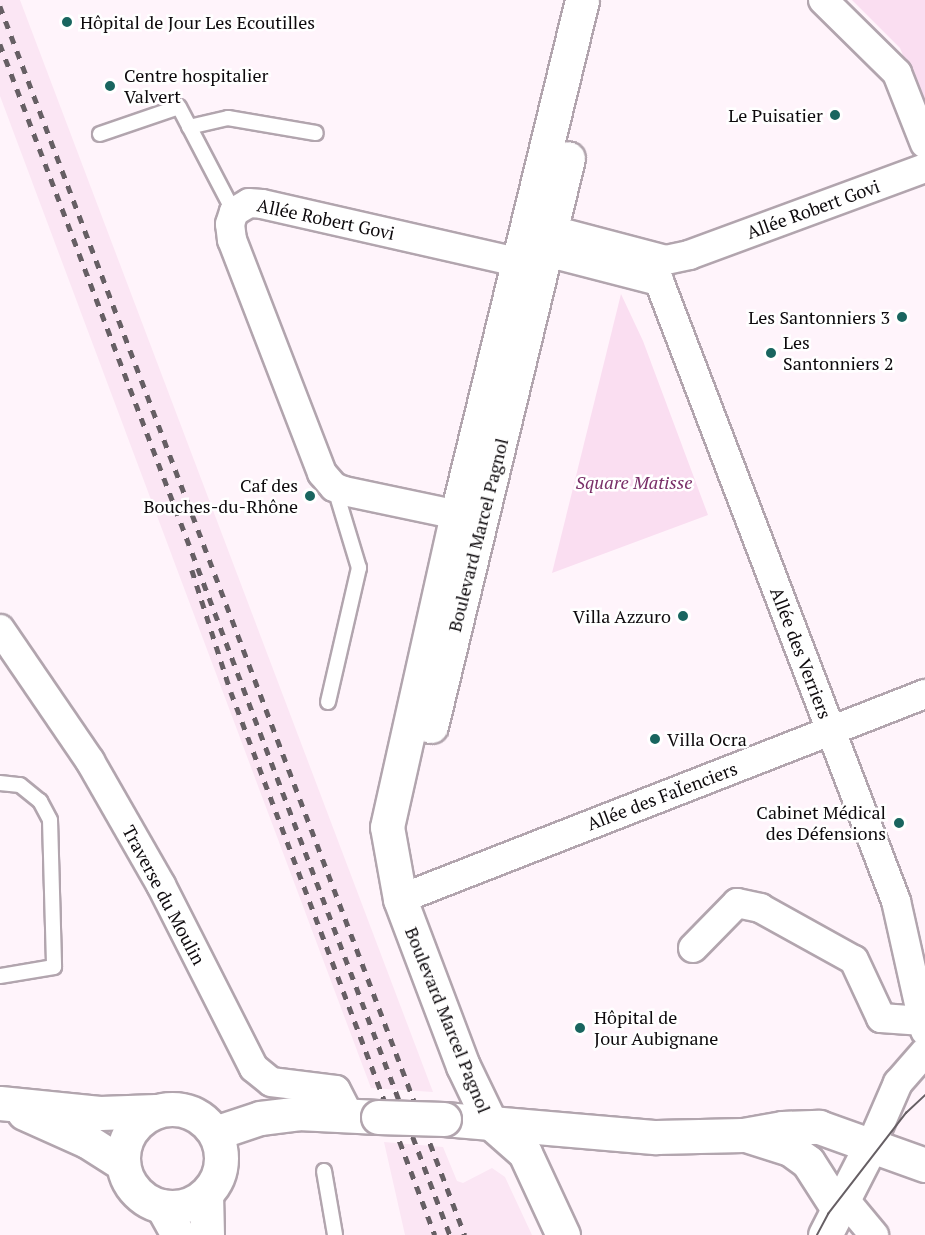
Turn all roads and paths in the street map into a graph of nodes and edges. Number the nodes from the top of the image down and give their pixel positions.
1 (582, 0) edge
2 (603, 0) edge
3 (824, 0) edge
4 (189, 127) junction
5 (316, 133) dead end
6 (100, 134) dead end
7 (925, 144) edge
8 (925, 168) edge
9 (234, 212) junction
10 (535, 247) junction
11 (663, 270) junction
12 (334, 487) junction
13 (470, 517) junction
14 (0, 629) edge
15 (925, 694) edge
16 (328, 702) dead end
17 (831, 731) junction
18 (0, 783) edge
19 (407, 896) junction
20 (693, 948) dead end
21 (0, 976) edge
22 (924, 1026) edge
23 (925, 1052) edge
24 (0, 1103) edge
25 (156, 1111) junction
26 (364, 1117) junction
27 (490, 1122) junction
28 (215, 1133) junction
29 (743, 1135) junction
30 (872, 1145) junction
31 (123, 1164) junction
32 (925, 1165) edge
33 (324, 1171) dead end
34 (206, 1194) junction
35 (162, 1206) junction
36 (836, 1214) edge
37 (178, 1235) edge
38 (207, 1235) edge
39 (335, 1235) edge
40 (563, 1235) edge
41 (874, 1235) edge

1 - 10 main road, Boulevard Marcel Pagnol
2 - 10 main road, Boulevard Marcel Pagnol
3 - 7 street
4 - 5 lane
4 - 6 lane
4 - 9 lane
8 - 11 street, Allée Robert Govi
9 - 10 street, Allée Robert Govi
9 - 12 street, Allée Robert Govi
10 - 11 street, Allée Robert Govi
10 - 13 main road, Boulevard Marcel Pagnol
11 - 17 street, Allée des Verriers
12 - 13 street
12 - 16 lane
13 - 19 main road, Boulevard Marcel Pagnol
14 - 26 street, Traverse du Moulin
15 - 17 street, Allée des FaÏenciers
17 - 19 street, Allée des FaÏenciers
17 - 22 street, Allée des Verriers
18 - 21 lane
19 - 27 main road, Boulevard Marcel Pagnol
20 - 22 street
23 - 30 street
24 - 25 main road
24 - 31 main road
25 - 28 main road
25 - 31 main road
26 - 27 main road, bridge
26 - 28 main road
27 - 29 main road
27 - 40 main road
28 - 34 main road
29 - 30 main road
29 - 36 main road
30 - 32 main road
30 - 36 main road
31 - 35 main road
33 - 39 lane
34 - 35 main road
34 - 38 main road
35 - 37 main road
36 - 41 street

